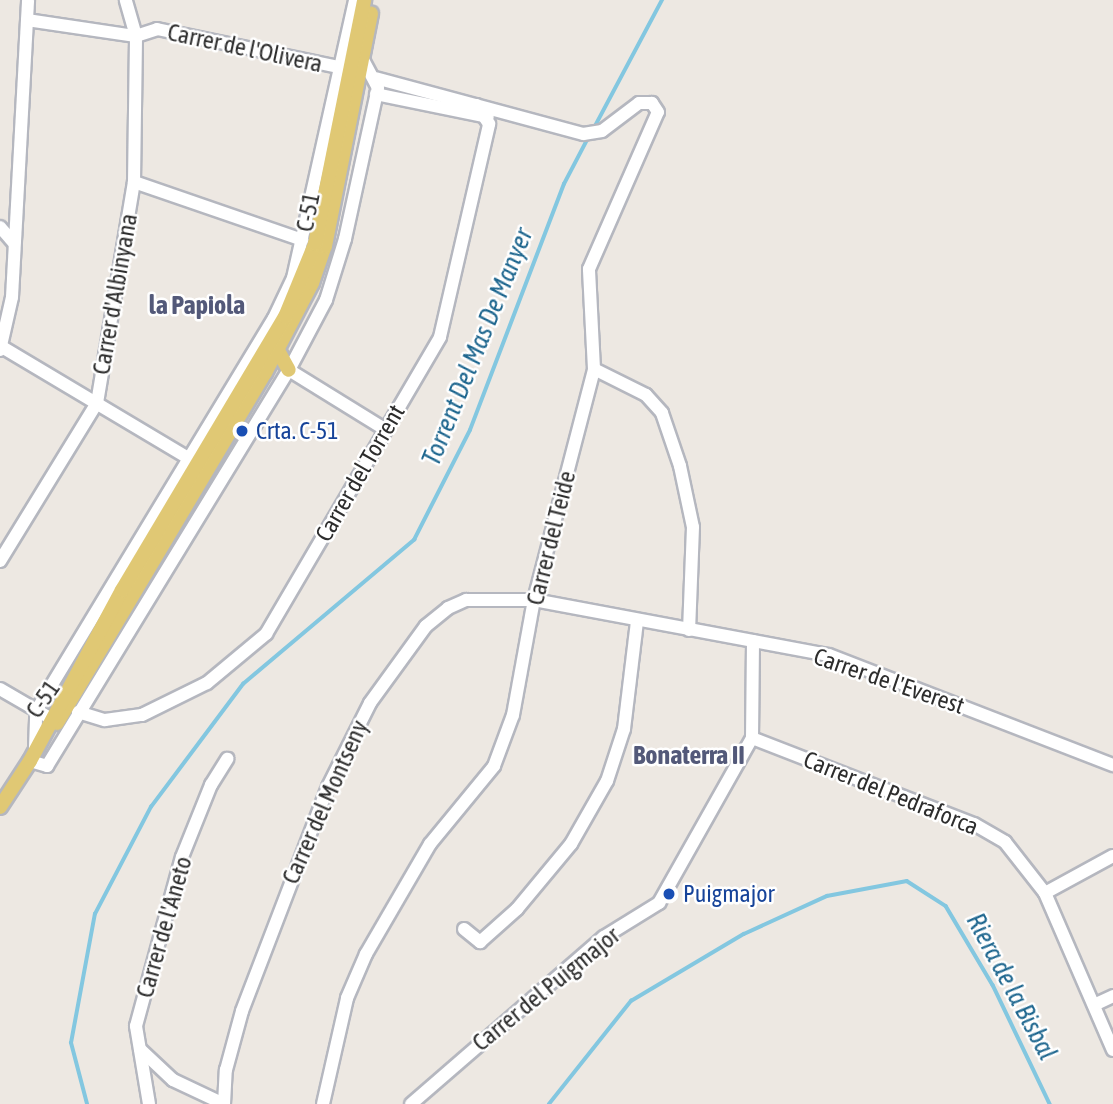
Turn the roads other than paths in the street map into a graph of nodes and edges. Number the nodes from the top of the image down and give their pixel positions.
1 (28, 0) edge
2 (126, 0) edge
3 (355, 0) edge
4 (364, 0) edge
5 (374, 0) edge
6 (27, 20) junction
7 (136, 36) junction
8 (362, 58) junction
9 (339, 67) junction
10 (376, 78) junction
11 (357, 83) junction
12 (376, 94) junction
13 (475, 105) junction
14 (502, 112) junction
15 (370, 113) junction
16 (488, 121) junction
17 (339, 146) junction
18 (134, 182) junction
19 (324, 197) junction
20 (310, 211) junction
21 (0, 227) edge
22 (302, 240) junction
23 (14, 243) junction
24 (311, 255) junction
25 (1, 348) edge
26 (276, 354) junction
27 (594, 369) junction
28 (289, 370) junction
29 (97, 403) junction
30 (386, 430) junction
31 (192, 462) junction
32 (0, 561) edge
33 (151, 561) junction
34 (534, 600) junction
35 (637, 621) junction
36 (689, 630) junction
37 (753, 640) junction
38 (93, 662) junction
39 (0, 689) edge
40 (74, 707) junction
41 (36, 712) junction
42 (51, 718) junction
43 (752, 738) junction
44 (33, 755) junction
45 (227, 759) dead end
46 (1113, 765) edge
47 (0, 807) edge
48 (1113, 856) edge
49 (1045, 892) junction
50 (464, 929) dead end
51 (1113, 996) edge
52 (1094, 1005) junction
53 (140, 1049) junction
54 (1113, 1051) edge
55 (149, 1104) edge
56 (224, 1104) edge
57 (323, 1104) edge
58 (411, 1104) edge

1 - 6 street
2 - 7 street, Carrer d'Albinyana
3 - 9 street
4 - 17 main road, C-51
5 - 8 main road
6 - 7 street, Carrer de l'Olivera
6 - 23 street
7 - 9 street, Carrer de l'Olivera
7 - 18 street, Carrer d'Albinyana
8 - 10 street
8 - 11 main road
9 - 20 street
10 - 11 street
10 - 12 street
10 - 13 street, Carrer del Teide
11 - 17 main road
12 - 15 street
12 - 16 street
13 - 14 street, Carrer del Teide
13 - 16 street
14 - 16 street
14 - 27 street, Carrer del Teide
15 - 17 street
15 - 28 street
16 - 30 street, Carrer del Torrent
17 - 19 main road, C-51
17 - 26 main road, C-51
18 - 22 street
18 - 29 street, Carrer d'Albinyana
19 - 20 street
19 - 24 main road, C-51
20 - 22 street
21 - 23 street
22 - 31 street
23 - 25 street
24 - 26 main road
24 - 31 main road, C-51
25 - 29 street
26 - 28 main road
26 - 33 main road, C-51
27 - 34 street, Carrer del Teide
27 - 36 street
28 - 30 street
28 - 40 street
29 - 31 street
29 - 32 street, Carrer d'Albinyana
30 - 40 street, Carrer del Torrent
31 - 33 main road
31 - 41 street
31 - 42 main road, C-51
33 - 38 main road, C-51
34 - 35 street, Carrer de l'Everest
34 - 56 street, Carrer del Montseny
34 - 57 street, Carrer del Teide
35 - 36 street, Carrer de l'Everest
35 - 50 street
36 - 37 street, Carrer de l'Everest
37 - 43 street, Carrer del Puigmajor
37 - 46 street, Carrer de l'Everest
38 - 40 main road, C-51
38 - 42 main road
39 - 41 street
40 - 44 main road, C-51
40 - 44 street
41 - 42 street
41 - 44 street
42 - 44 main road, C-51
43 - 49 street, Carrer del Pedraforca
43 - 58 street, Carrer del Puigmajor
44 - 47 main road
45 - 53 street, Carrer de l'Aneto
48 - 49 street
49 - 52 street, Carrer del Pedraforca
51 - 52 street
52 - 54 street, Carrer del Pedraforca
53 - 55 street, Carrer de l'Aneto
53 - 56 street

